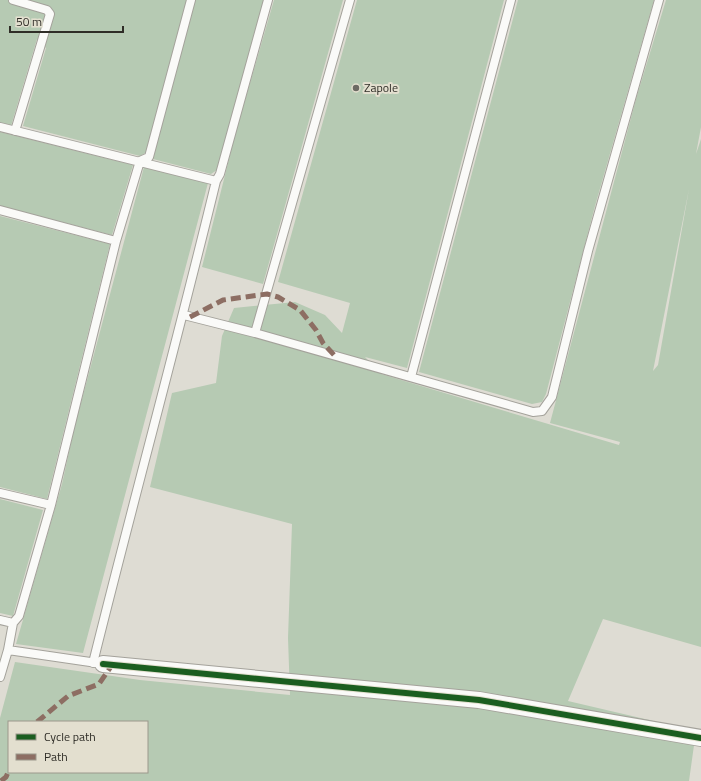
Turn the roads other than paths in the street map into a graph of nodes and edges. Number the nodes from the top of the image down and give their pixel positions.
1 (13, 0) edge
2 (191, 0) edge
3 (268, 0) edge
4 (350, 0) edge
5 (511, 0) edge
6 (659, 0) edge
7 (0, 127) edge
8 (15, 131) junction
9 (140, 161) junction
10 (216, 181) junction
11 (0, 210) edge
12 (116, 241) junction
13 (184, 315) junction
14 (255, 333) junction
15 (411, 377) junction
16 (0, 493) edge
17 (51, 505) junction
18 (0, 620) edge
19 (13, 624) junction
20 (8, 650) junction
21 (98, 663) junction
22 (0, 677) edge
23 (701, 738) edge

1 - 8 lane
2 - 9 lane
3 - 10 lane
4 - 14 lane
5 - 15 lane
6 - 15 lane
7 - 8 lane
8 - 9 lane
9 - 10 lane
9 - 12 lane
10 - 13 lane
11 - 12 lane
12 - 17 lane
13 - 14 lane
13 - 21 lane
14 - 15 lane
16 - 17 lane
17 - 19 lane
18 - 19 lane
19 - 20 lane
20 - 21 lane
20 - 22 lane
21 - 23 street

